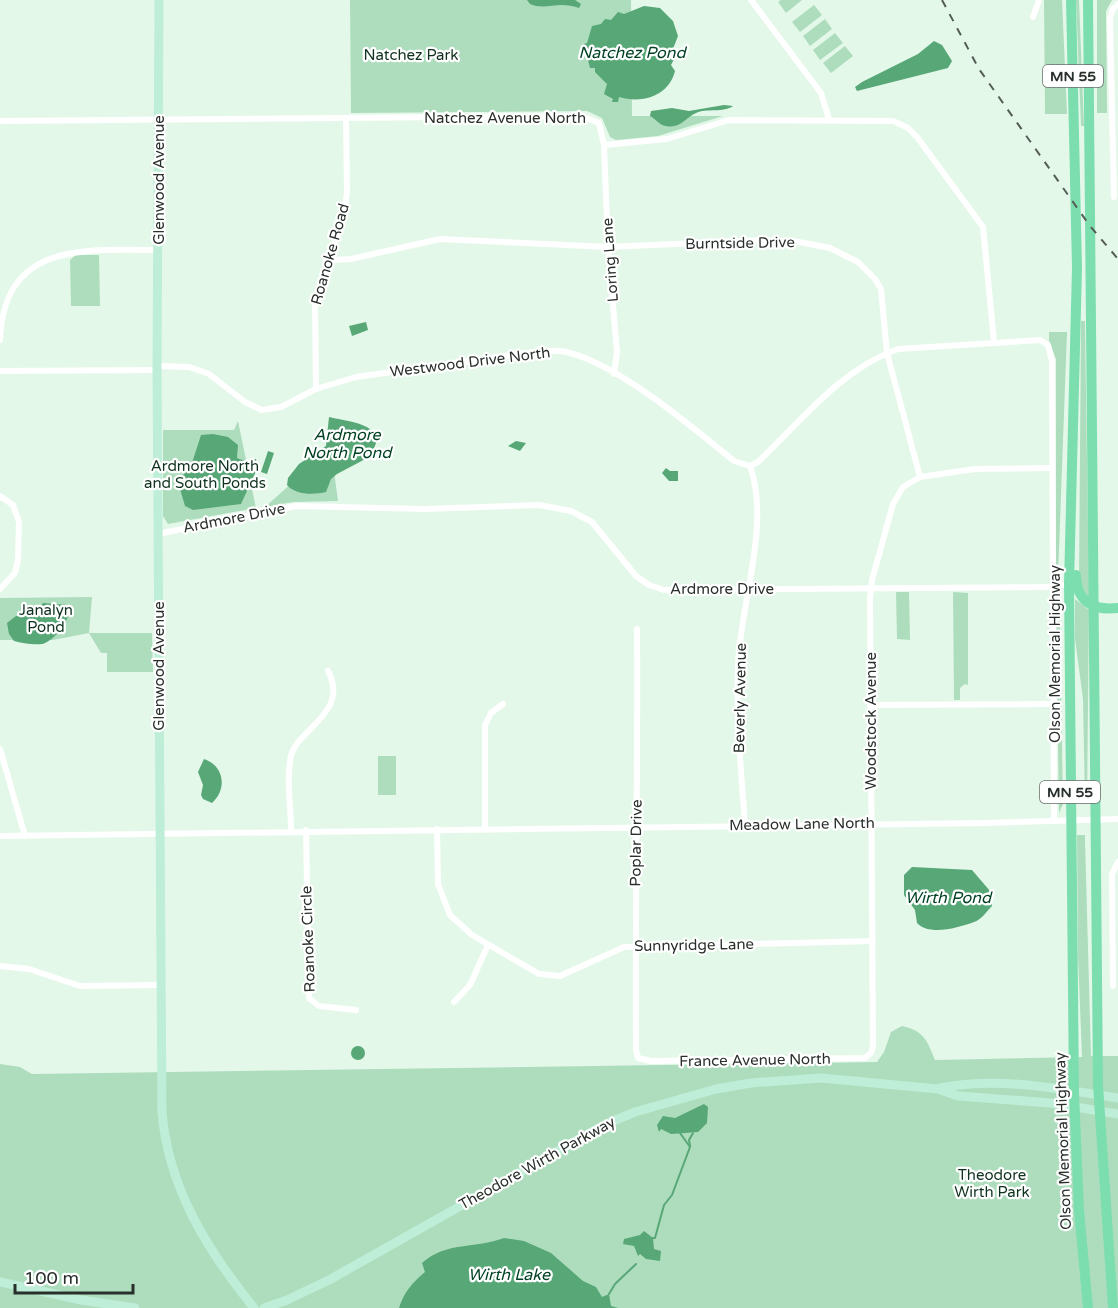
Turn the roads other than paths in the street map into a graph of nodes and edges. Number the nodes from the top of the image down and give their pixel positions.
1 (159, 0) edge
2 (751, 0) edge
3 (1039, 0) edge
4 (1071, 0) edge
5 (1088, 0) edge
6 (1117, 5) edge
7 (1033, 17) dead end
8 (346, 119) junction
9 (829, 119) junction
10 (159, 120) junction
11 (0, 121) edge
12 (604, 145) junction
13 (1114, 197) dead end
14 (608, 247) junction
15 (158, 250) junction
16 (330, 260) junction
17 (0, 340) edge
18 (994, 342) junction
19 (887, 353) junction
20 (157, 368) junction
21 (0, 371) edge
22 (614, 374) junction
23 (316, 389) junction
24 (1071, 437) junction
25 (750, 466) junction
26 (1052, 468) junction
27 (920, 477) junction
28 (0, 496) edge
29 (158, 534) junction
30 (1069, 584) junction
31 (1053, 586) junction
32 (750, 588) junction
33 (871, 588) junction
34 (0, 590) edge
35 (1095, 607) junction
36 (1118, 608) edge
37 (637, 629) dead end
38 (328, 671) dead end
39 (502, 704) dead end
40 (1053, 704) junction
41 (870, 705) junction
42 (0, 748) edge
43 (1095, 819) junction
44 (1118, 819) edge
45 (1071, 820) junction
46 (1054, 821) junction
47 (871, 823) junction
48 (745, 824) junction
49 (635, 826) junction
50 (485, 828) junction
51 (437, 829) junction
52 (306, 830) junction
53 (291, 831) junction
54 (159, 834) junction
55 (0, 836) edge
56 (25, 836) junction
57 (1118, 862) edge
58 (873, 941) junction
59 (488, 945) junction
60 (635, 946) junction
61 (0, 966) edge
62 (160, 985) junction
63 (1113, 986) dead end
64 (454, 1002) dead end
65 (356, 1010) dead end
66 (871, 1053) joint
67 (638, 1058) joint
68 (938, 1089) junction
69 (1074, 1093) junction
70 (1098, 1096) junction
71 (1118, 1098) edge
72 (1074, 1107) junction
73 (1099, 1110) junction
74 (1118, 1114) edge
75 (0, 1282) edge
76 (135, 1308) edge
77 (254, 1308) edge
78 (264, 1308) edge
79 (1088, 1308) edge
80 (1113, 1308) edge

1 - 10 street, Glenwood Avenue
2 - 9 street
3 - 7 street
4 - 24 main road, Olson Memorial Highway / MN 55
5 - 35 main road, MN 55
6 - 13 street
8 - 10 street, Natchez Avenue North
8 - 12 street, Natchez Avenue North
8 - 16 street, Roanoke Road
9 - 12 street
9 - 18 street
10 - 11 street, Natchez Avenue North
10 - 15 street, Glenwood Avenue
12 - 14 street, Loring Lane
14 - 16 street, Burntside Drive
14 - 19 street, Burntside Drive
14 - 22 street, Loring Lane
15 - 17 street
15 - 20 street, Glenwood Avenue
16 - 23 street, Roanoke Road
18 - 19 street
18 - 26 street
19 - 25 street
19 - 27 street, Burntside Drive
20 - 21 street
20 - 23 street, Westwood Drive North
20 - 29 street, Glenwood Avenue
22 - 23 street, Westwood Drive North
22 - 25 street, Westwood Drive North
24 - 30 main road, Olson Memorial Highway / MN 55
24 - 35 main road
25 - 32 street, Beverly Avenue
26 - 27 street
26 - 31 street
27 - 33 street, Woodstock Avenue
28 - 34 street
29 - 32 street, Ardmore Drive
29 - 54 street, Glenwood Avenue
30 - 31 street, Ardmore Drive
30 - 45 main road, Olson Memorial Highway / MN 55
31 - 33 street, Ardmore Drive
31 - 40 street
32 - 33 street, Ardmore Drive
32 - 48 street, Beverly Avenue
33 - 41 street, Woodstock Avenue
35 - 36 main road
35 - 43 main road, MN 55
37 - 49 street, Poplar Drive
38 - 53 street
39 - 50 street
40 - 41 street
40 - 46 street
41 - 47 street, Woodstock Avenue
42 - 56 street
43 - 44 street, Meadow Lane North
43 - 45 street, Meadow Lane North
43 - 70 main road, MN 55
45 - 46 street, Meadow Lane North
45 - 69 main road, Olson Memorial Highway / MN 55
46 - 47 street, Meadow Lane North
47 - 48 street, Meadow Lane North
47 - 58 street, Woodstock Avenue
48 - 49 street, Meadow Lane North
49 - 50 street, Meadow Lane North
49 - 60 street, Poplar Drive
50 - 51 street, Meadow Lane North
51 - 52 street, Meadow Lane North
51 - 59 street, Sunnyridge Lane
52 - 53 street, Meadow Lane North
52 - 65 street, Roanoke Circle
53 - 54 street
54 - 56 street
54 - 62 street, Glenwood Avenue
55 - 56 street
57 - 63 street
58 - 60 street, Sunnyridge Lane
58 - 66 street, Woodstock Avenue
59 - 60 street, Sunnyridge Lane
59 - 64 street
60 - 67 street, Poplar Drive
61 - 62 street
62 - 77 street, Glenwood Avenue
66 - 67 street, France Avenue North
68 - 69 street, Theodore Wirth Parkway
68 - 72 street, Theodore Wirth Parkway
68 - 78 street, Theodore Wirth Parkway
69 - 70 street, Theodore Wirth Parkway
69 - 72 main road, Olson Memorial Highway / MN 55
70 - 71 street, Theodore Wirth Parkway
70 - 73 main road, MN 55
72 - 73 street, Theodore Wirth Parkway
72 - 79 main road, Olson Memorial Highway / MN 55
73 - 74 street, Theodore Wirth Parkway
73 - 80 main road, MN 55
75 - 76 street

